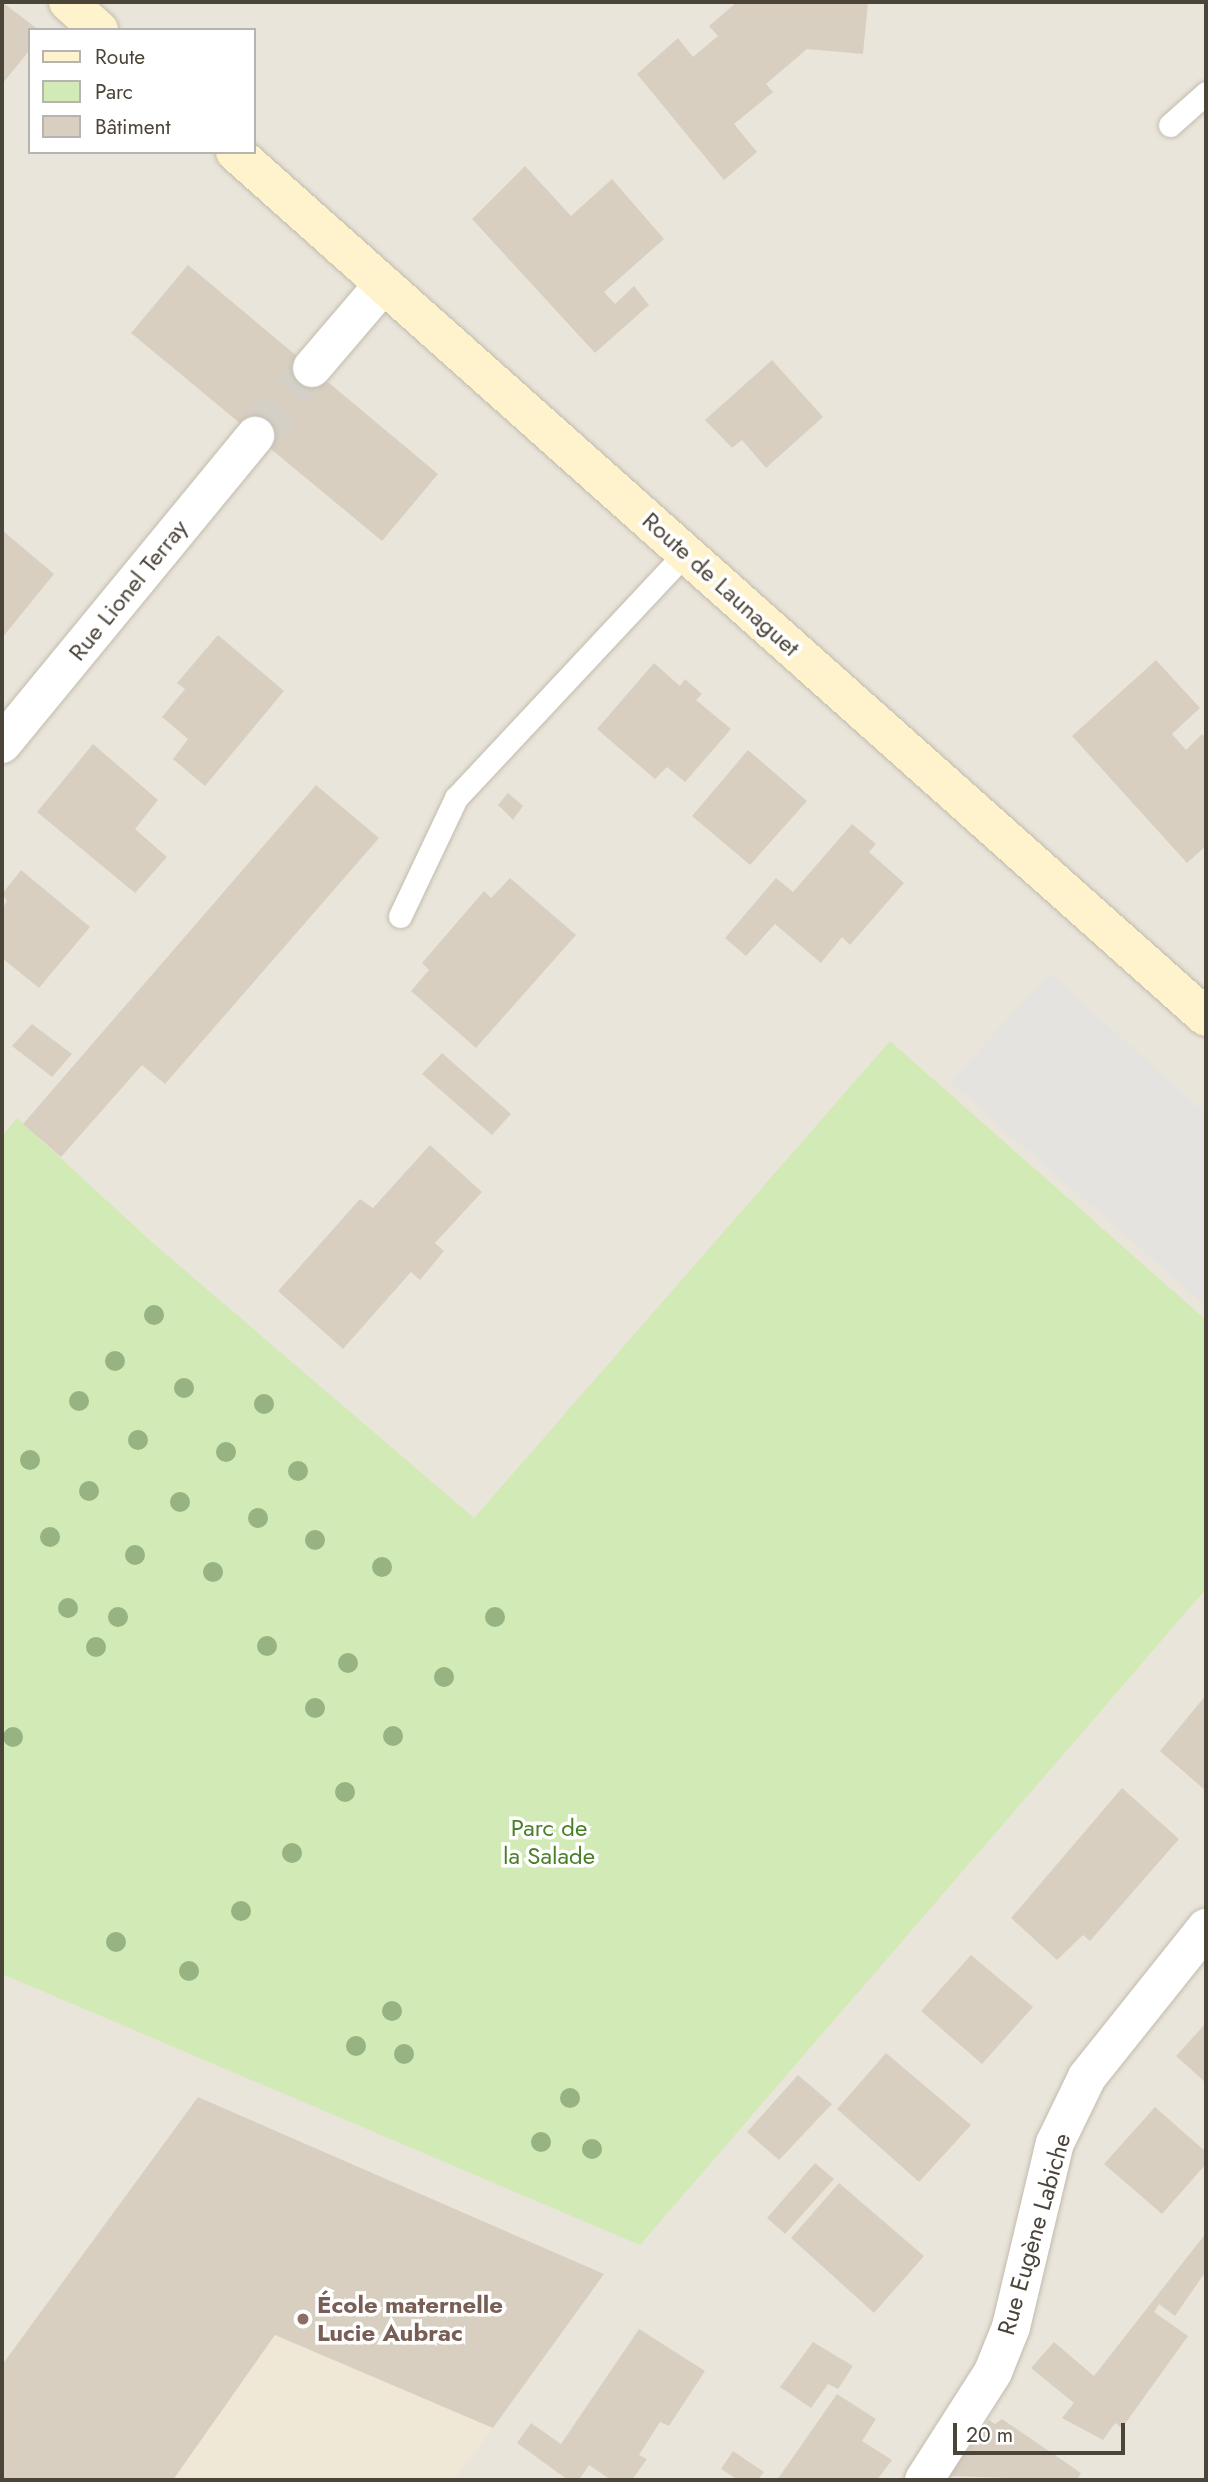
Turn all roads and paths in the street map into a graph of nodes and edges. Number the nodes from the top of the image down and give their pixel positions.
1 (68, 2) edge
2 (97, 28) edge
3 (1206, 93) edge
4 (1170, 125) dead end
5 (237, 154) edge
6 (383, 285) junction
7 (312, 368) tunnel mouth
8 (255, 436) tunnel mouth
9 (686, 552) junction
10 (2, 744) edge
11 (400, 916) dead end
12 (1206, 1017) edge
13 (1206, 1928) edge
14 (923, 2480) edge

1 - 2 main road
3 - 4 lane
5 - 6 main road, Route de Launaguet
6 - 7 street
6 - 9 main road, Route de Launaguet
8 - 10 street, Rue Lionel Terray
9 - 11 lane
9 - 12 main road, Route de Launaguet
13 - 14 street, Rue Eugène Labiche

